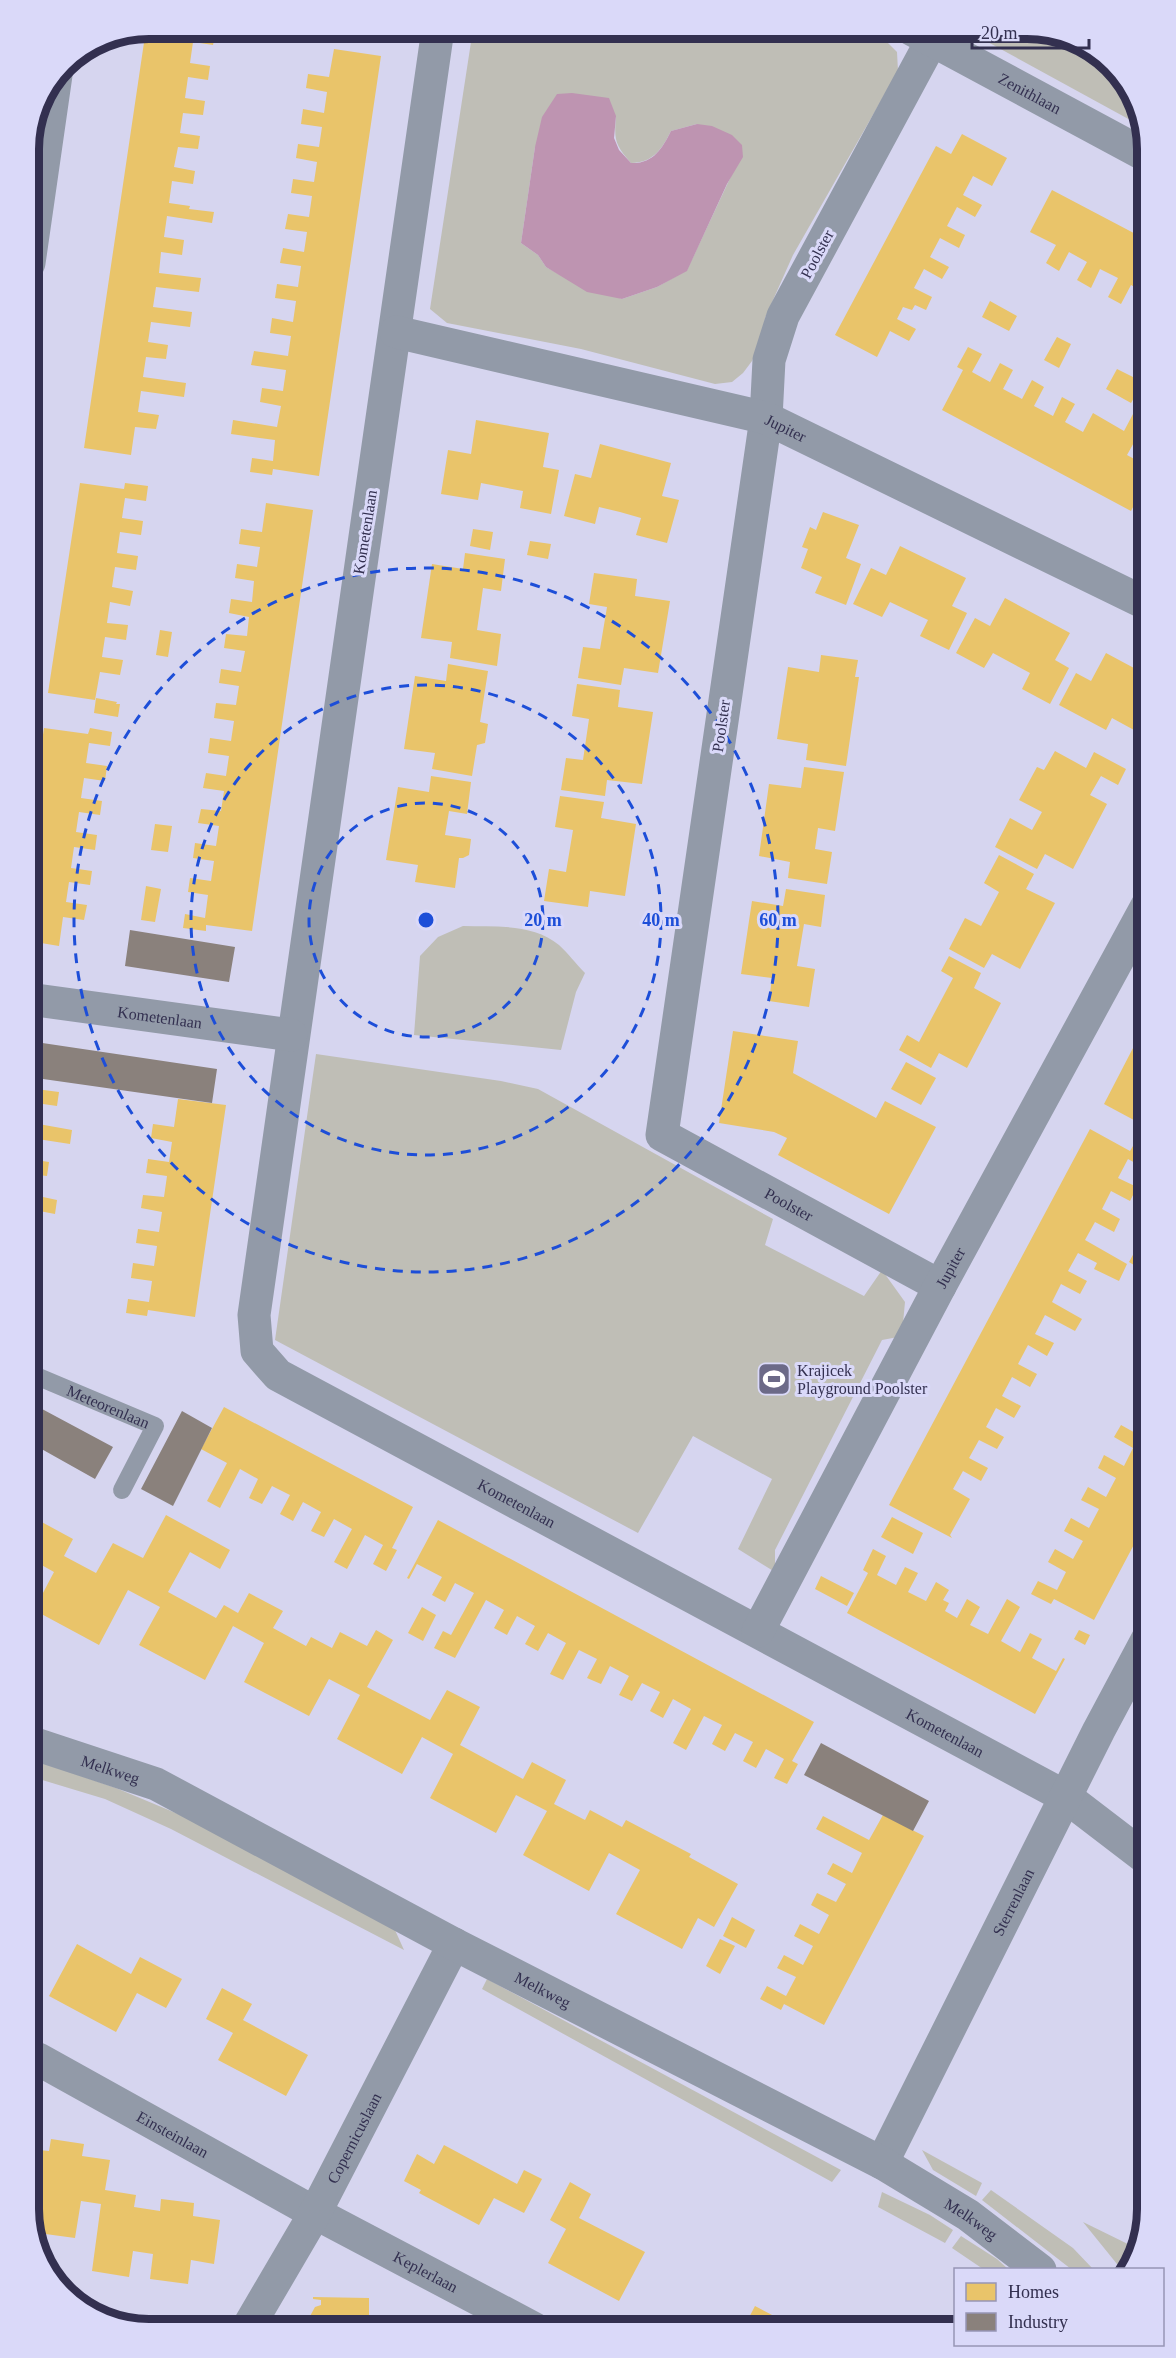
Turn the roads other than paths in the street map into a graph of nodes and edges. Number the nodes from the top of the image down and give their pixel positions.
1 (437, 39) edge
2 (920, 39) edge
3 (931, 39) edge
4 (53, 95) edge
5 (1137, 150) edge
6 (39, 193) edge
7 (396, 332) junction
8 (766, 417) junction
9 (1137, 599) edge
10 (1137, 926) edge
11 (39, 1000) edge
12 (291, 1035) junction
13 (940, 1286) junction
14 (39, 1377) edge
15 (122, 1490) dead end
16 (758, 1631) junction
17 (1137, 1661) edge
18 (39, 1746) edge
19 (1066, 1797) junction
20 (1137, 1851) edge
21 (454, 1944) junction
22 (39, 2059) edge
23 (882, 2163) junction
24 (315, 2213) junction
25 (1037, 2268) edge
26 (253, 2319) edge
27 (516, 2319) edge

1 - 7 street, Kometenlaan
2 - 8 street, Poolster
3 - 5 street, Zenithlaan
4 - 6 street
7 - 8 street, Jupiter
7 - 12 street, Kometenlaan
8 - 9 street, Jupiter
8 - 13 street, Poolster
10 - 13 street, Jupiter
11 - 12 street, Kometenlaan
12 - 16 street, Kometenlaan
13 - 16 street, Jupiter
14 - 15 lane, Meteorenlaan
16 - 19 street, Kometenlaan
17 - 19 street, Sterrenlaan
18 - 21 street, Melkweg
19 - 20 street, Kometenlaan
19 - 23 street, Sterrenlaan
21 - 23 street, Melkweg
21 - 24 street, Copernicuslaan
22 - 24 street, Einsteinlaan
23 - 25 street, Melkweg
24 - 26 street, Copernicuslaan
24 - 27 street, Keplerlaan

